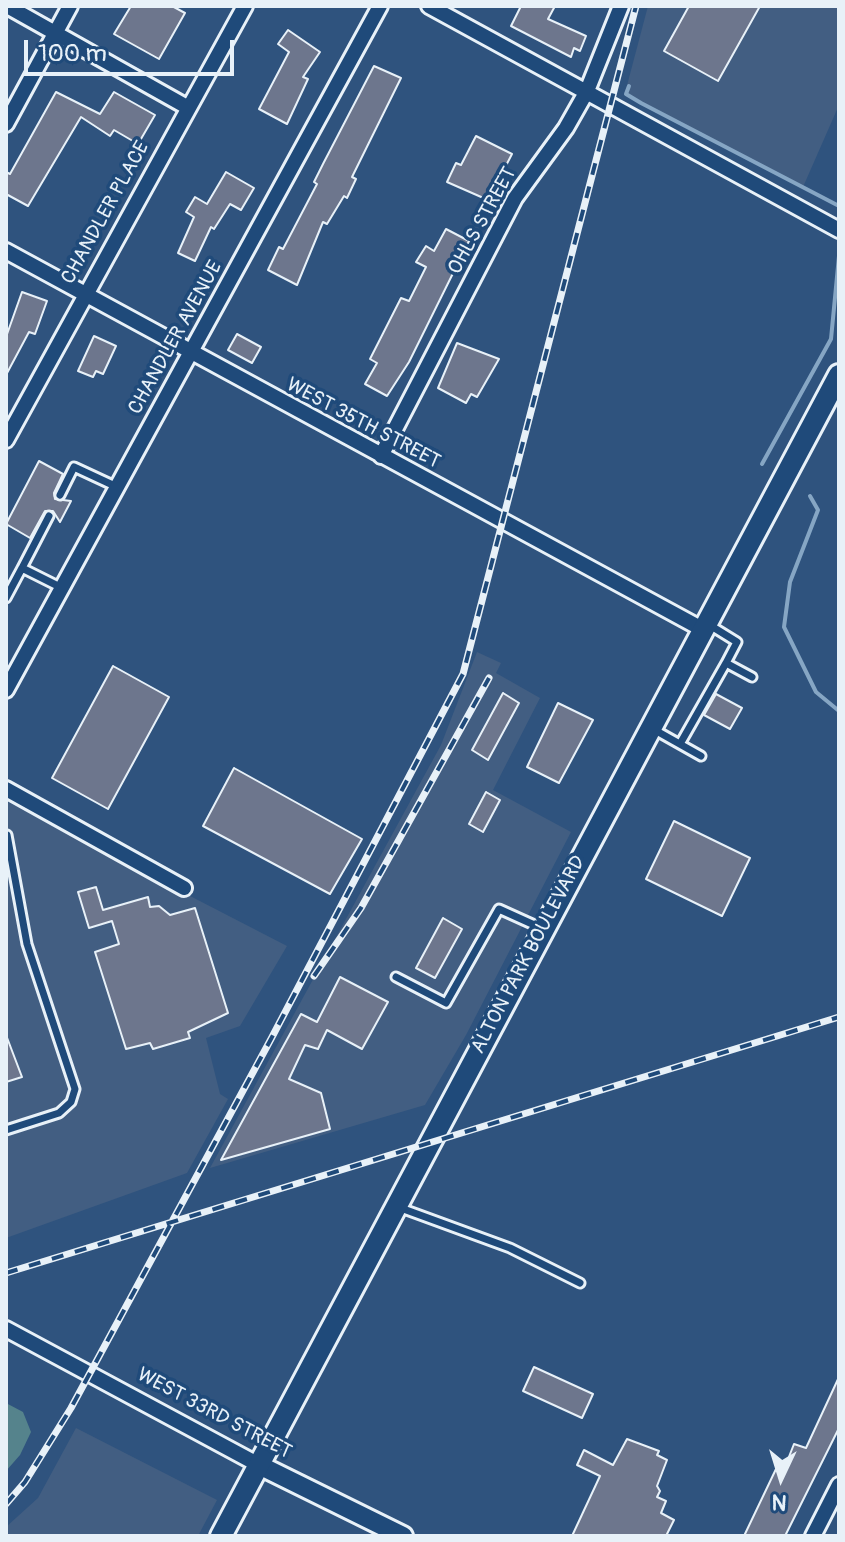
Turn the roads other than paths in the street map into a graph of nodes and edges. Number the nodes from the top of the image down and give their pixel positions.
1 (7, 6) edge
2 (70, 6) edge
3 (245, 6) edge
4 (380, 6) edge
5 (621, 6) edge
6 (439, 8) edge
7 (56, 33) junction
8 (587, 91) junction
9 (187, 107) junction
10 (6, 124) edge
11 (839, 230) edge
12 (6, 251) edge
13 (85, 294) junction
14 (190, 353) junction
15 (839, 375) edge
16 (6, 440) edge
17 (381, 456) junction
18 (117, 487) junction
19 (60, 495) dead end
20 (49, 516) dead end
21 (22, 568) junction
22 (62, 588) junction
23 (6, 598) edge
24 (704, 626) junction
25 (726, 663) junction
26 (752, 677) dead end
27 (6, 690) edge
28 (651, 728) junction
29 (680, 744) junction
30 (701, 756) dead end
31 (6, 789) edge
32 (6, 825) edge
33 (7, 836) edge
34 (184, 888) dead end
35 (543, 929) junction
36 (396, 977) dead end
37 (6, 1130) edge
38 (396, 1206) junction
39 (580, 1283) dead end
40 (6, 1329) edge
41 (256, 1469) junction
42 (839, 1485) edge
43 (225, 1530) edge
44 (403, 1536) edge
45 (813, 1536) edge

1 - 7 street
2 - 7 street
3 - 9 street, CHANDLER PLACE
4 - 14 street, CHANDLER AVENUE
5 - 8 street, OHLS STREET
6 - 8 street
7 - 9 street
7 - 10 street
8 - 11 street
8 - 17 street, OHLS STREET
9 - 13 street, CHANDLER PLACE
12 - 13 street, WEST 35TH STREET
13 - 14 street, WEST 35TH STREET
13 - 16 street, CHANDLER PLACE
14 - 17 street, WEST 35TH STREET
14 - 18 street, CHANDLER AVENUE
15 - 24 main road, ALTON PARK BOULEVARD
17 - 24 street, WEST 35TH STREET
18 - 19 lane
18 - 22 street, CHANDLER AVENUE
20 - 21 lane
21 - 22 lane
21 - 23 lane
22 - 27 street, CHANDLER AVENUE
24 - 25 lane
24 - 28 main road, ALTON PARK BOULEVARD
25 - 26 lane
25 - 29 lane
28 - 29 lane
28 - 35 main road, ALTON PARK BOULEVARD
29 - 30 lane
31 - 34 street
32 - 33 lane
33 - 37 lane
35 - 36 lane
35 - 38 main road, ALTON PARK BOULEVARD
38 - 39 lane
38 - 41 main road, ALTON PARK BOULEVARD
40 - 41 street, WEST 33RD STREET
41 - 43 main road, ALTON PARK BOULEVARD
41 - 44 street, WEST 33RD STREET
42 - 45 street

